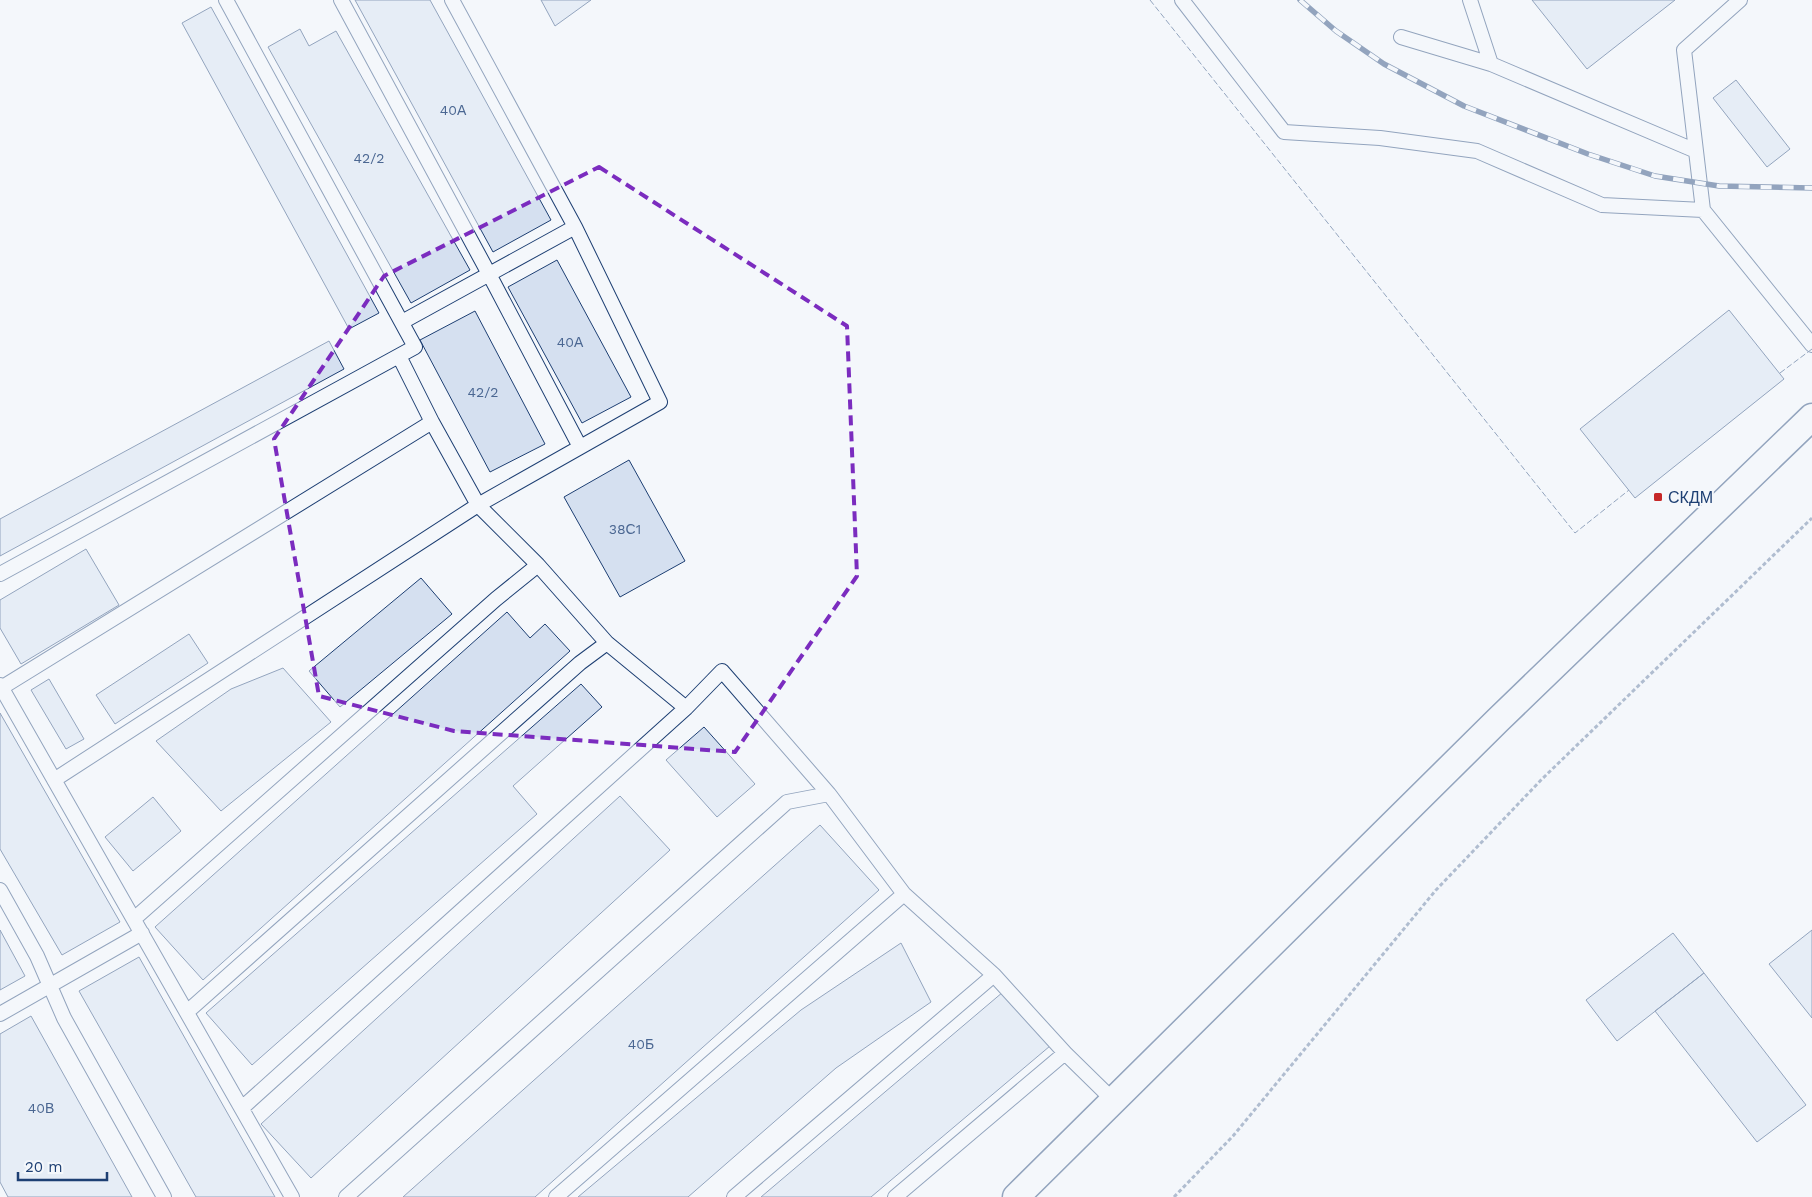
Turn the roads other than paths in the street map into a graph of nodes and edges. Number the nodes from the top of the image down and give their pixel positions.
1 (226, 0) edge
2 (341, 0) edge
3 (452, 0) edge
4 (1182, 0) edge
5 (1470, 0) edge
6 (1740, 0) edge
7 (1401, 37) dead end
8 (1491, 64) junction
9 (1696, 151) junction
10 (1704, 210) junction
11 (575, 227) junction
12 (489, 274) junction
13 (402, 322) junction
14 (1812, 345) edge
15 (399, 356) junction
16 (1812, 417) edge
17 (432, 422) junction
18 (580, 447) junction
19 (478, 505) junction
20 (538, 565) junction
21 (0, 574) edge
22 (607, 643) junction
23 (1, 686) edge
24 (686, 708) junction
25 (54, 780) junction
26 (829, 794) junction
27 (0, 890) edge
28 (904, 894) junction
29 (134, 919) junction
30 (142, 933) junction
31 (994, 975) junction
32 (50, 985) junction
33 (187, 1012) junction
34 (0, 1014) edge
35 (1065, 1053) junction
36 (1114, 1101) junction
37 (242, 1108) junction
38 (164, 1197) edge
39 (292, 1197) edge
40 (346, 1197) edge
41 (556, 1197) edge
42 (734, 1197) edge
43 (895, 1197) edge
44 (1016, 1197) edge

1 - 13 lane
2 - 12 lane
3 - 11 lane
4 - 10 lane
5 - 8 lane
6 - 9 lane
7 - 8 lane
8 - 9 lane
9 - 10 lane
10 - 14 lane
11 - 12 lane
11 - 18 lane
12 - 13 lane
12 - 18 lane
13 - 15 lane
15 - 17 lane
15 - 21 lane
16 - 36 street
17 - 19 lane
17 - 23 lane
18 - 19 lane
19 - 20 lane
19 - 25 lane
20 - 22 lane
20 - 29 lane
22 - 24 lane
22 - 33 lane
23 - 25 lane
24 - 26 lane
24 - 37 lane
25 - 29 lane
26 - 28 lane
26 - 40 lane
27 - 32 lane
28 - 31 lane
28 - 41 lane
29 - 30 lane
30 - 32 lane
30 - 33 lane
31 - 35 lane
31 - 42 lane
32 - 34 lane
32 - 38 lane
33 - 37 lane
35 - 36 lane
35 - 43 lane
36 - 44 street
37 - 39 lane

